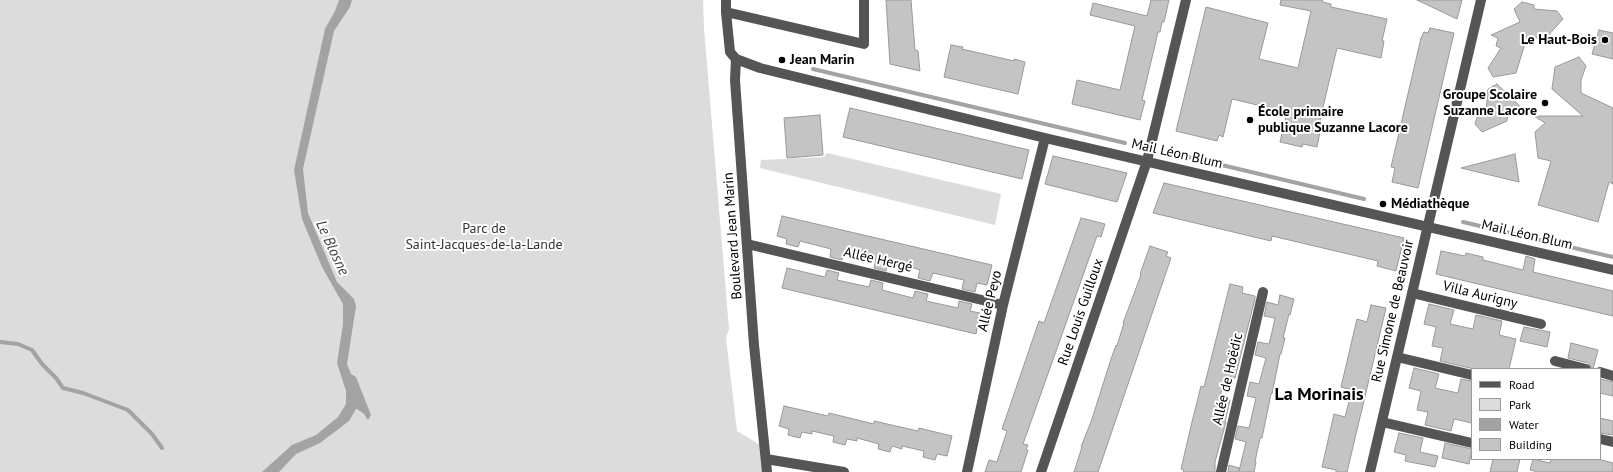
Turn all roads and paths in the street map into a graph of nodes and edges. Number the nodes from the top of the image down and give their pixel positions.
1 (726, 0) edge
2 (864, 0) edge
3 (1186, 0) edge
4 (1481, 0) edge
5 (726, 12) junction
6 (736, 59) junction
7 (1046, 138) junction
8 (1147, 161) junction
9 (1427, 226) junction
10 (747, 244) junction
11 (1613, 270) edge
12 (1263, 292) dead end
13 (1412, 293) junction
14 (1003, 305) junction
15 (1541, 324) dead end
16 (1397, 357) junction
17 (1555, 361) dead end
18 (1582, 368) edge
19 (1601, 372) edge
20 (1471, 375) edge
21 (1613, 376) edge
22 (1382, 422) junction
23 (1601, 439) edge
24 (1613, 442) edge
25 (1471, 443) edge
26 (766, 459) junction
27 (767, 472) edge
28 (844, 472) edge
29 (967, 472) edge
30 (1041, 472) edge
31 (1221, 472) edge
32 (1370, 472) edge

1 - 5 street, Boulevard Jean Marin
2 - 5 street
3 - 8 street, Rue Louis Guilloux
4 - 9 street, Rue Simone de Beauvoir
5 - 6 street, Boulevard Jean Marin
6 - 7 street, Mail Léon Blum
6 - 10 street, Boulevard Jean Marin
7 - 8 street, Mail Léon Blum
7 - 14 street, Allée Peyo
8 - 9 street, Mail Léon Blum
8 - 30 street, Rue Louis Guilloux
9 - 11 street, Mail Léon Blum
9 - 13 street, Rue Simone de Beauvoir
10 - 14 street, Allée Hergé
10 - 26 street, Boulevard Jean Marin
12 - 31 street, Allée de Hoëdic
13 - 15 street, Villa Aurigny
13 - 16 street, Rue Simone de Beauvoir
14 - 29 street, Allée Peyo
16 - 20 street
16 - 22 street, Rue Simone de Beauvoir
17 - 18 street
19 - 21 street
22 - 25 street
22 - 32 street, Rue Simone de Beauvoir
23 - 24 street
26 - 27 street, Boulevard Jean Marin
26 - 28 street

